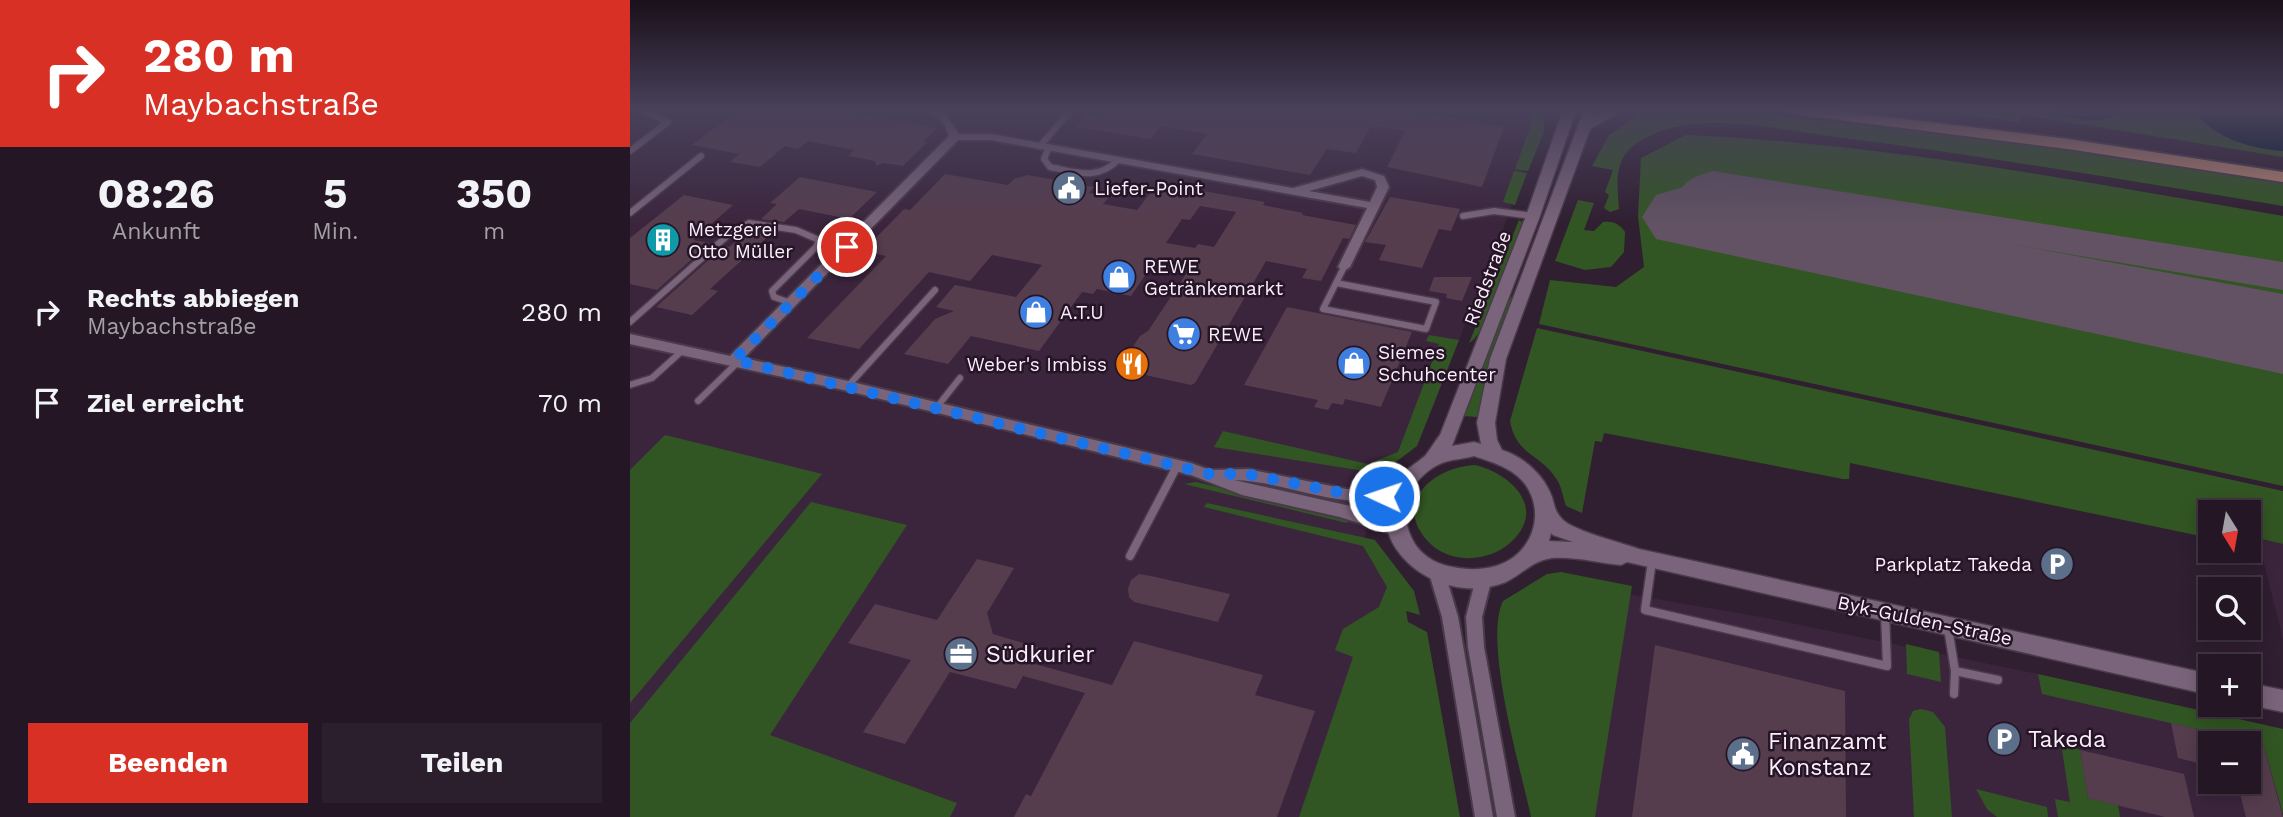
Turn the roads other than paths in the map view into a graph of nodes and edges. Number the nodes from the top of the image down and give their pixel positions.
1 (943, 148) edge
2 (1045, 148) edge
3 (1051, 148) edge
4 (1554, 148) edge
5 (1576, 148) edge
6 (2095, 148) edge
7 (2160, 148) edge
8 (701, 156) dead end
9 (1118, 160) junction
10 (2283, 166) edge
11 (2283, 177) edge
12 (1295, 191) junction
13 (1374, 206) junction
14 (630, 213) edge
15 (1463, 216) dead end
16 (1533, 216) junction
17 (1344, 267) joint
18 (1336, 284) junction
19 (935, 290) dead end
20 (791, 303) junction
21 (630, 322) edge
22 (630, 339) edge
23 (683, 350) junction
24 (736, 360) junction
25 (960, 379) dead end
26 (630, 385) edge
27 (848, 386) junction
28 (698, 401) dead end
29 (937, 407) junction
30 (1494, 453) junction
31 (1434, 457) junction
32 (1177, 466) junction
33 (1210, 474) junction
34 (1399, 490) junction
35 (1546, 515) junction
36 (1396, 528) junction
37 (1531, 554) junction
38 (1129, 556) dead end
39 (1645, 559) junction
40 (1437, 573) junction
41 (1484, 579) junction
42 (1885, 612) junction
43 (1947, 625) junction
44 (1955, 671) junction
45 (1998, 680) dead end
46 (2198, 682) edge
47 (1954, 694) dead end
48 (2261, 696) edge
49 (2283, 701) edge
50 (1484, 817) edge
51 (1506, 817) edge

1 - 20 street
2 - 9 lane
3 - 9 street
4 - 16 street, Riedstraße
5 - 30 street, Riedstraße
6 - 11 main road
7 - 10 main road
8 - 14 lane
9 - 12 street
12 - 13 street
12 - 13 street
13 - 17 street
15 - 16 lane
16 - 31 street, Riedstraße
17 - 18 lane
18 - 18 lane
19 - 27 lane
20 - 21 lane
20 - 24 street
22 - 23 street
23 - 24 street
23 - 26 lane
24 - 27 street
24 - 28 lane
25 - 29 lane
27 - 29 street
29 - 32 street
30 - 31 street
30 - 35 street
31 - 34 street
32 - 33 street
32 - 38 lane
33 - 34 street
33 - 36 street
34 - 36 street
35 - 37 street
35 - 39 street, Byk-Gulden-Straße
36 - 40 street
37 - 39 street, Byk-Gulden-Straße
37 - 41 street
39 - 42 street, Byk-Gulden-Straße
39 - 42 lane
40 - 41 street
40 - 50 street
41 - 51 street
42 - 43 street, Byk-Gulden-Straße
43 - 44 lane
43 - 46 street, Byk-Gulden-Straße
44 - 45 lane
44 - 47 lane
48 - 49 street

